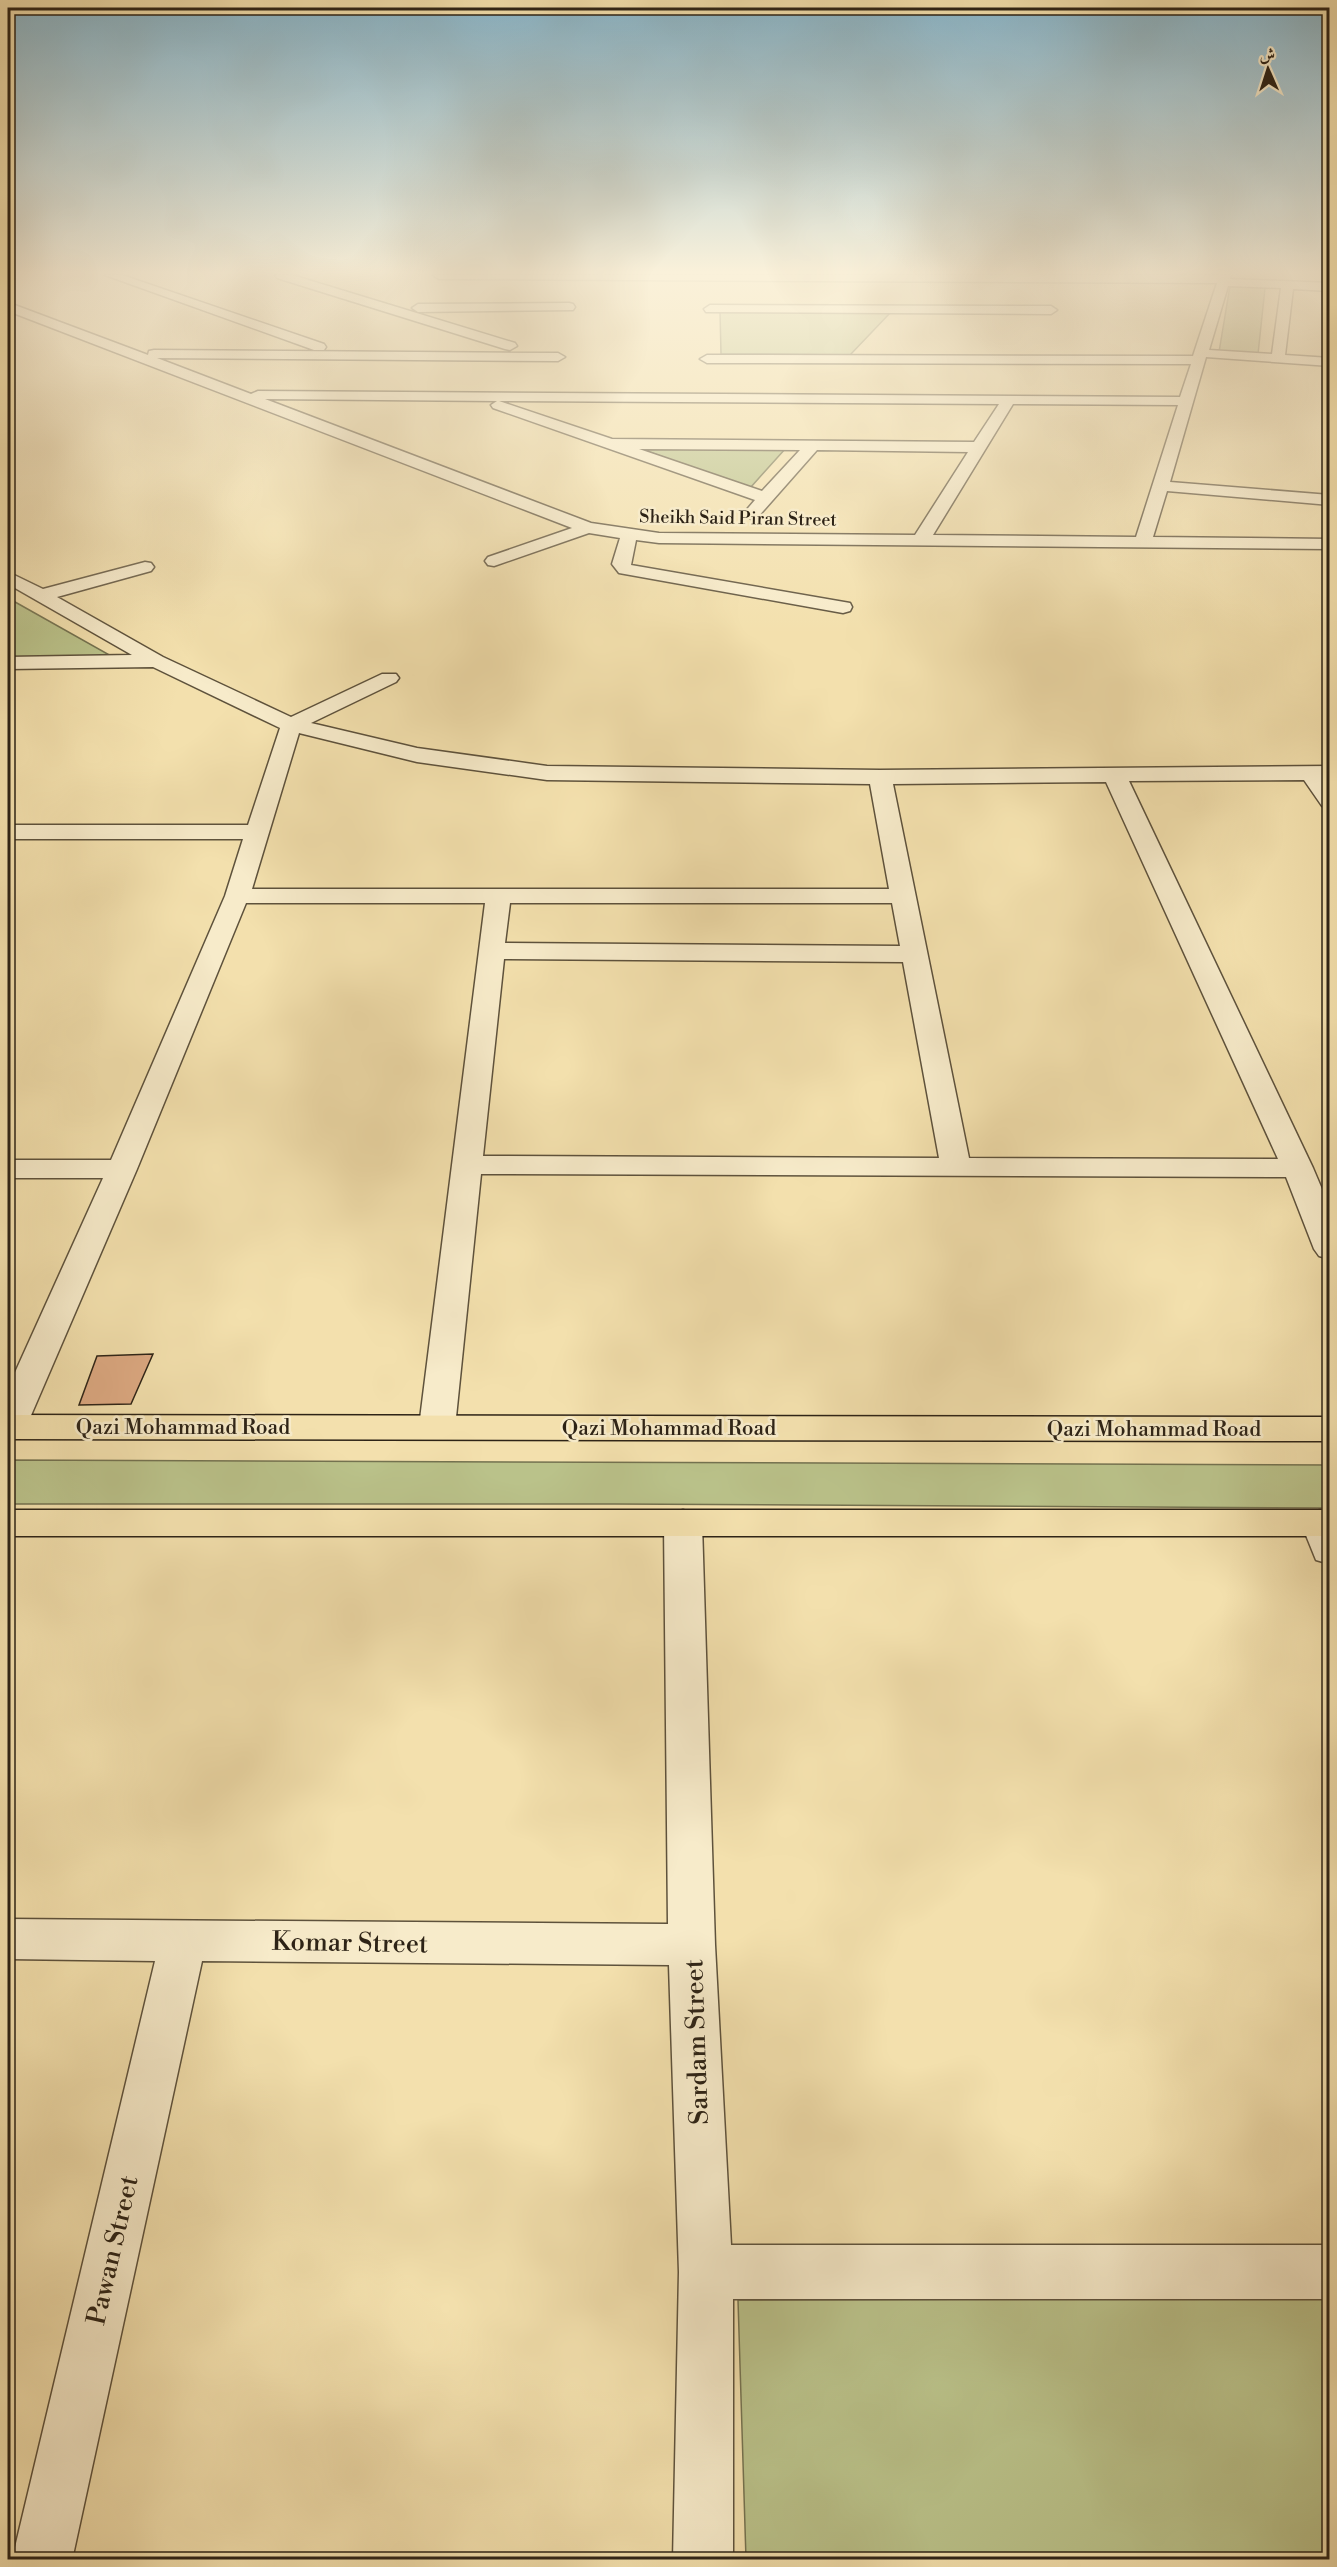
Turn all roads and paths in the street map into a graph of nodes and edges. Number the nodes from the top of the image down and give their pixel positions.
1 (239, 395) joint
2 (497, 395) edge
3 (796, 395) edge
4 (1189, 395) edge
5 (474, 396) junction
6 (1009, 399) junction
7 (1187, 401) junction
8 (610, 444) junction
9 (814, 444) junction
10 (980, 447) junction
11 (1160, 486) junction
12 (766, 498) junction
13 (1329, 500) edge
14 (588, 528) junction
15 (629, 535) junction
16 (729, 538) junction
17 (921, 540) junction
18 (1143, 542) junction
19 (1329, 544) edge
20 (494, 561) dead end
21 (145, 567) dead end
22 (8, 577) edge
23 (40, 596) junction
24 (843, 607) dead end
25 (156, 661) junction
26 (8, 663) edge
27 (389, 678) dead end
28 (291, 725) junction
29 (1320, 773) edge
30 (1114, 774) junction
31 (880, 777) junction
32 (1329, 801) edge
33 (8, 832) edge
34 (257, 832) junction
35 (498, 895) junction
36 (237, 896) junction
37 (903, 896) junction
38 (491, 951) junction
39 (914, 954) junction
40 (467, 1165) junction
41 (956, 1168) junction
42 (1298, 1168) junction
43 (8, 1169) edge
44 (122, 1169) junction
45 (1329, 1249) edge
46 (8, 1427) edge
47 (437, 1427) junction
48 (1329, 1429) edge
49 (8, 1523) edge
50 (683, 1524) junction
51 (1326, 1532) edge
52 (8, 1939) edge
53 (183, 1940) junction
54 (692, 1945) junction
55 (706, 2272) junction
56 (1329, 2272) edge
57 (42, 2559) edge
58 (703, 2559) edge

1 - 5 street
1 - 14 street, Sheikh Said Piran Street
2 - 5 street
3 - 6 street
4 - 7 street
5 - 8 street
6 - 7 street
6 - 10 street
7 - 11 street
8 - 9 street
8 - 12 street
9 - 10 street
9 - 12 street
10 - 17 street
11 - 13 street
11 - 18 street
12 - 16 street
14 - 15 street, Sheikh Said Piran Street
14 - 20 street
15 - 16 street, Sheikh Said Piran Street
15 - 24 street
16 - 17 street, Sheikh Said Piran Street
17 - 18 street, Sheikh Said Piran Street
18 - 19 street, Sheikh Said Piran Street
21 - 23 street
22 - 23 street
23 - 25 street
25 - 26 street
25 - 28 street
27 - 28 street
28 - 31 street
28 - 34 street
29 - 30 street
29 - 32 street
30 - 31 street
30 - 42 street
31 - 37 street
33 - 34 street
34 - 36 street
35 - 36 street
35 - 37 street
35 - 38 street
36 - 44 street
37 - 39 street
38 - 39 street
38 - 40 street
39 - 41 street
40 - 41 street
40 - 47 street
41 - 42 street
42 - 45 street
43 - 44 street
44 - 46 street
46 - 47 main road, Qazi Mohammad Road
47 - 48 main road, Qazi Mohammad Road
49 - 50 main road
50 - 51 main road
50 - 54 street, Sardam Street
52 - 53 street, Komar Street
53 - 54 street, Komar Street
53 - 57 street, Pawan Street
54 - 55 street, Sardam Street
55 - 56 street
55 - 58 street, Sardam Street

